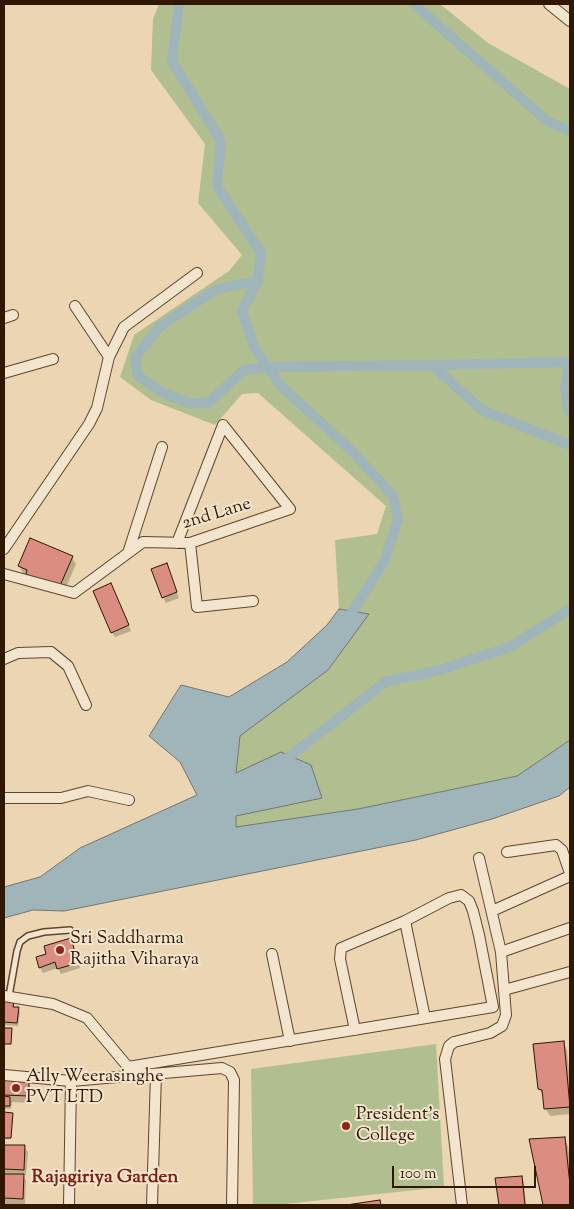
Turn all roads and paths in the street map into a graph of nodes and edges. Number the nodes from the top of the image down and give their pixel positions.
1 (548, 4) edge
2 (570, 21) edge
3 (197, 273) dead end
4 (75, 306) dead end
5 (110, 357) junction
6 (53, 359) dead end
7 (4, 374) edge
8 (162, 447) dead end
9 (178, 543) junction
10 (190, 543) junction
11 (4, 549) edge
12 (128, 553) junction
13 (4, 574) edge
14 (253, 601) dead end
15 (4, 659) edge
16 (86, 705) dead end
17 (4, 798) edge
18 (129, 800) dead end
19 (507, 852) dead end
20 (479, 858) dead end
21 (570, 874) edge
22 (492, 911) junction
23 (405, 921) junction
24 (570, 928) edge
25 (70, 930) dead end
26 (501, 952) junction
27 (272, 954) dead end
28 (570, 972) edge
29 (504, 990) junction
30 (6, 996) edge
31 (425, 1018) junction
32 (355, 1030) junction
33 (290, 1041) junction
34 (127, 1072) junction
35 (156, 1074) junction
36 (4, 1075) edge
37 (71, 1081) junction
38 (69, 1205) edge
39 (152, 1205) edge
40 (232, 1205) edge
41 (462, 1205) edge

1 - 2 street
3 - 5 street
4 - 5 street
5 - 11 street
6 - 7 street
8 - 12 street
9 - 10 street, 2nd Lane
9 - 10 street, 2nd Lane
9 - 12 street, 2nd Lane
10 - 14 street
12 - 13 street, 2nd Lane
15 - 16 street
17 - 18 street
19 - 21 street
20 - 22 street
21 - 22 street
22 - 26 street
23 - 31 street
23 - 31 street
23 - 32 street
24 - 26 street
25 - 30 lane
26 - 29 street
27 - 33 street
28 - 29 street
29 - 41 street
30 - 34 street
31 - 32 street
32 - 33 street
33 - 34 street
34 - 35 street
34 - 37 street
35 - 39 street
35 - 40 street
36 - 37 street
37 - 38 street

